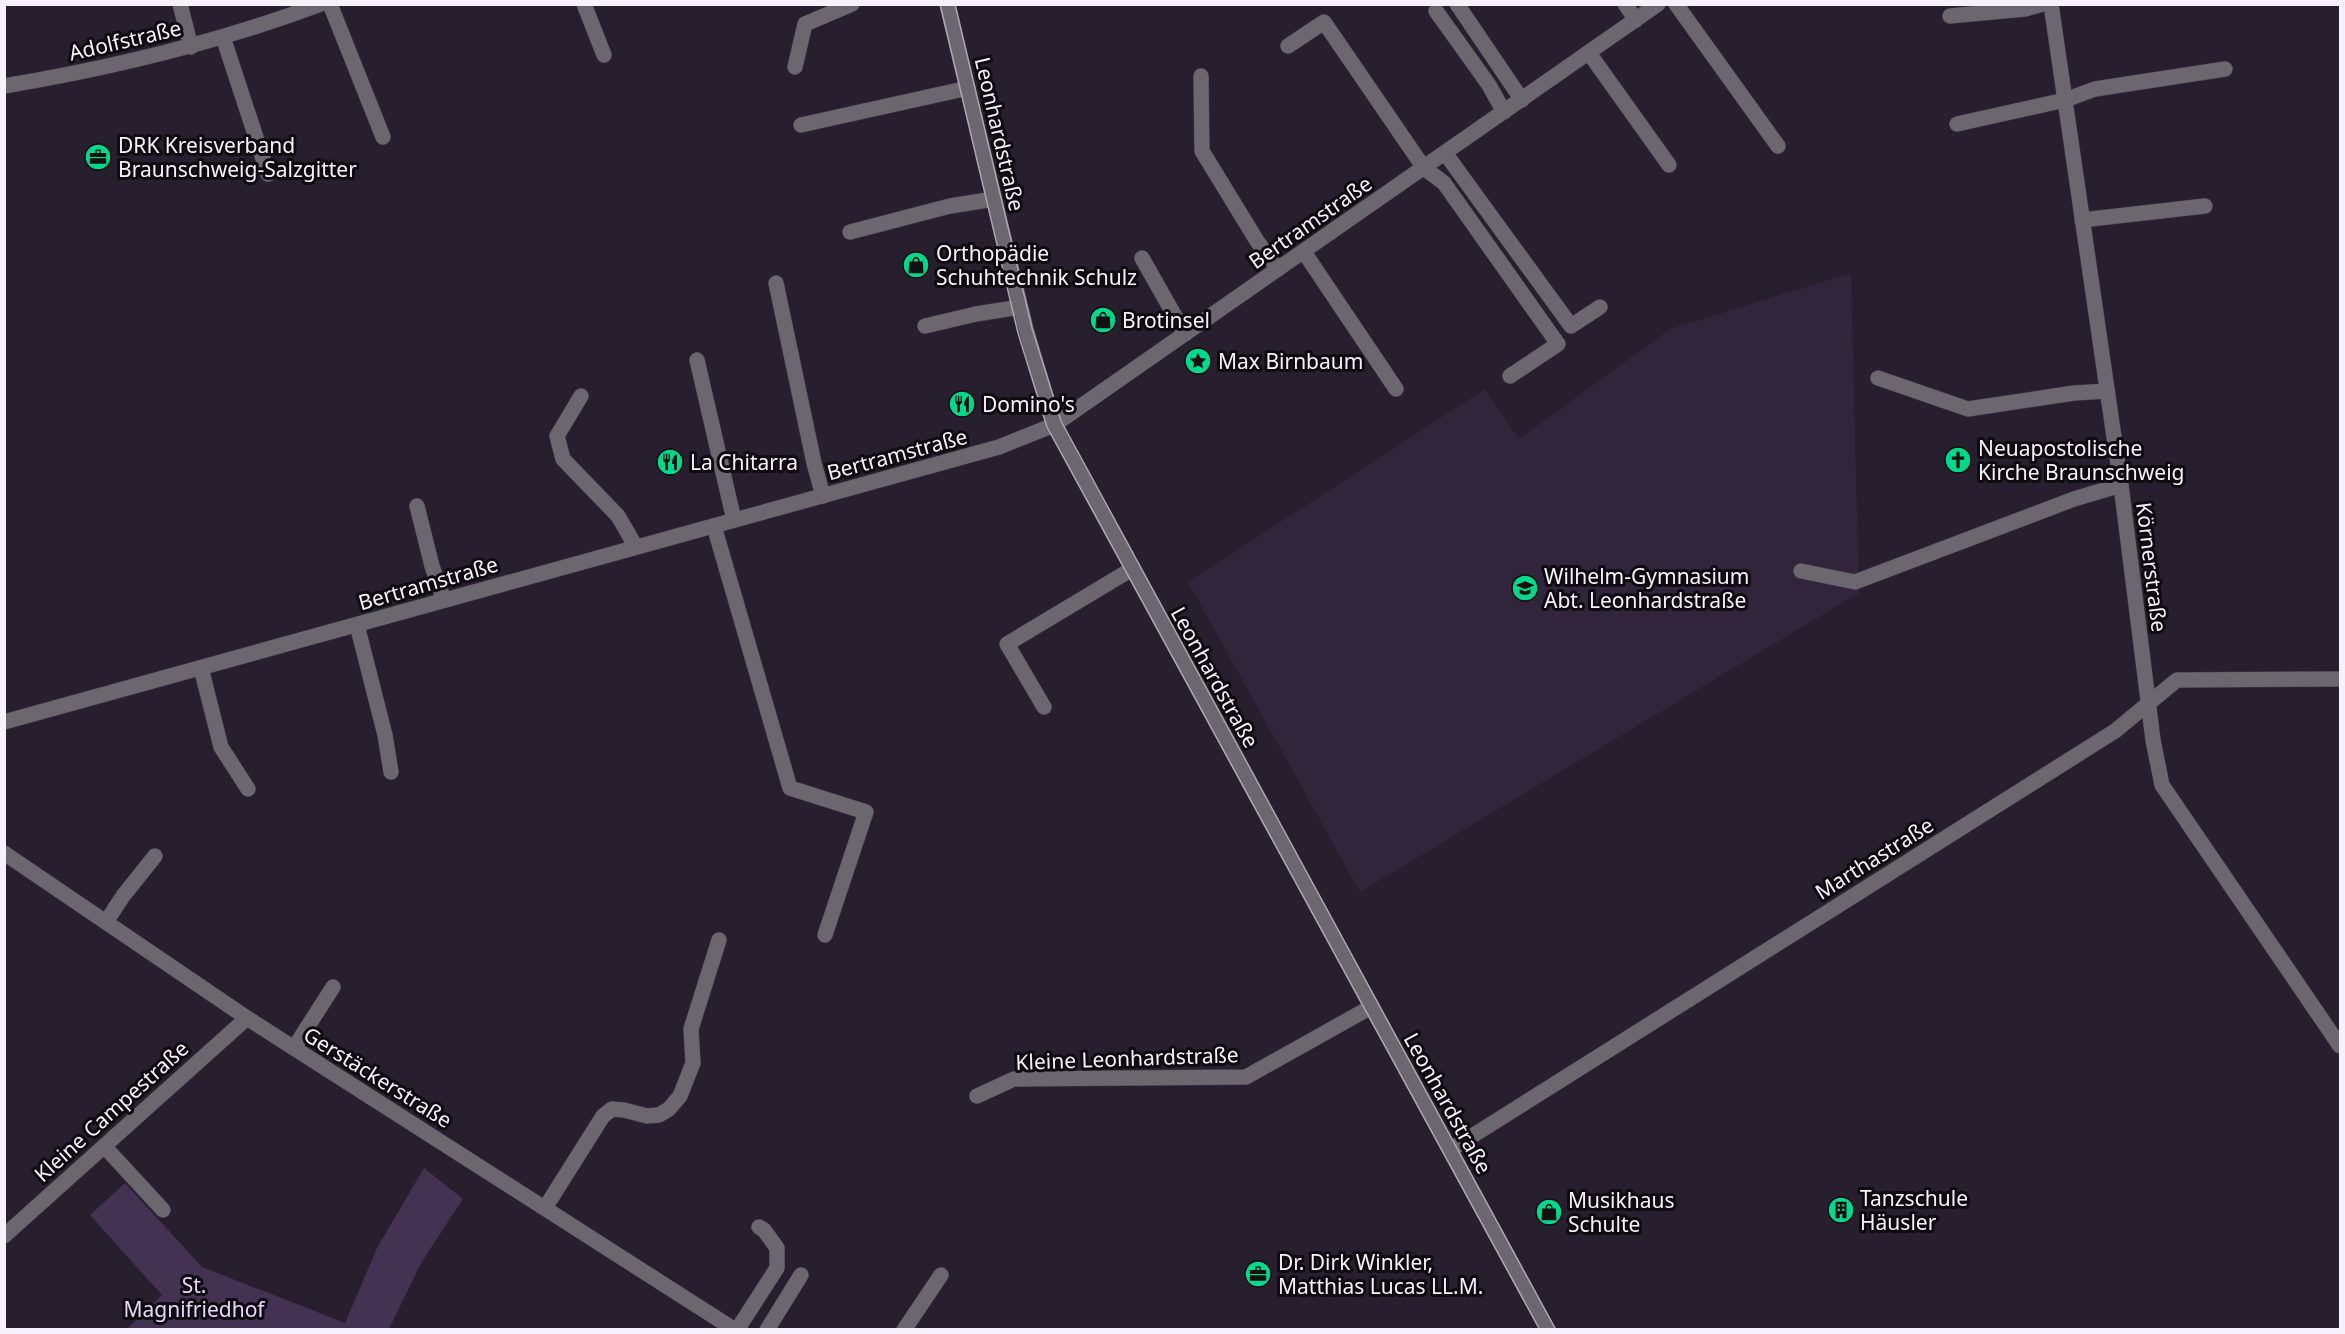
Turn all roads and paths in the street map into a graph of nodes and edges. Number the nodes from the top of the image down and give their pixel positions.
1 (180, 4) edge
2 (321, 4) edge
3 (330, 4) edge
4 (584, 4) edge
5 (852, 4) edge
6 (947, 4) edge
7 (1457, 4) edge
8 (1625, 4) edge
9 (1658, 4) edge
10 (1676, 4) edge
11 (2043, 4) edge
12 (2051, 4) edge
13 (1436, 11) dead end
14 (1950, 16) dead end
15 (1636, 20) junction
16 (223, 37) junction
17 (191, 46) junction
18 (1288, 46) dead end
19 (1588, 53) junction
20 (604, 56) dead end
21 (795, 67) dead end
22 (2225, 69) dead end
23 (1201, 76) dead end
24 (4, 86) edge
25 (968, 87) junction
26 (1522, 100) junction
27 (2065, 100) junction
28 (1504, 111) junction
29 (1957, 123) dead end
30 (801, 125) dead end
31 (382, 137) dead end
32 (1778, 146) dead end
33 (1445, 153) junction
34 (1669, 165) dead end
35 (1424, 168) junction
36 (268, 174) dead end
37 (994, 199) junction
38 (2205, 206) dead end
39 (2082, 220) junction
40 (850, 232) dead end
41 (1304, 252) junction
42 (1142, 258) dead end
43 (1278, 269) junction
44 (776, 283) dead end
45 (1020, 307) junction
46 (1599, 307) dead end
47 (925, 326) dead end
48 (1185, 334) junction
49 (697, 360) dead end
50 (1510, 376) dead end
51 (1878, 378) dead end
52 (1396, 389) dead end
53 (2107, 391) junction
54 (581, 396) dead end
55 (1054, 425) junction
56 (2121, 485) junction
57 (823, 496) junction
58 (417, 506) dead end
59 (734, 520) junction
60 (714, 526) junction
61 (636, 547) junction
62 (1132, 569) junction
63 (1801, 571) dead end
64 (444, 600) junction
65 (357, 625) junction
66 (201, 668) junction
67 (2340, 679) edge
68 (2148, 704) junction
69 (1044, 707) dead end
70 (4, 722) edge
71 (391, 772) dead end
72 (248, 789) dead end
73 (4, 853) edge
74 (155, 856) dead end
75 (106, 922) junction
76 (825, 936) dead end
77 (719, 940) dead end
78 (333, 987) dead end
79 (1371, 1007) junction
80 (246, 1018) junction
81 (2340, 1046) edge
82 (294, 1048) junction
83 (977, 1096) dead end
84 (104, 1146) junction
85 (1450, 1150) junction
86 (545, 1208) junction
87 (163, 1210) dead end
88 (759, 1227) dead end
89 (4, 1236) edge
90 (801, 1275) dead end
91 (941, 1275) dead end
92 (736, 1329) edge
93 (767, 1329) edge
94 (904, 1329) edge
95 (1548, 1329) edge

1 - 17 street
2 - 16 street, Adolfstraße
3 - 31 street
4 - 20 street
5 - 21 street
6 - 25 street, Leonhardstraße
7 - 26 street
8 - 15 street
9 - 15 street, Bertramstraße
10 - 32 street
11 - 14 street
12 - 27 street, Körnerstraße
13 - 28 street
15 - 19 street, Bertramstraße
16 - 17 street, Adolfstraße
16 - 36 street
17 - 24 street, Adolfstraße
18 - 35 street
19 - 26 street, Bertramstraße
19 - 34 street
22 - 27 street
23 - 43 street
25 - 30 street
25 - 37 street, Leonhardstraße
26 - 28 street, Bertramstraße
27 - 29 street
27 - 39 street, Körnerstraße
28 - 33 street, Bertramstraße
33 - 35 street, Bertramstraße
33 - 46 street
35 - 41 street, Bertramstraße
35 - 50 street
37 - 40 street
37 - 45 street, Leonhardstraße
38 - 39 street
39 - 53 street, Körnerstraße
41 - 43 street, Bertramstraße
41 - 52 street
42 - 48 street
43 - 48 street, Bertramstraße
44 - 57 street
45 - 47 street
45 - 55 street, Leonhardstraße
48 - 55 street, Bertramstraße
49 - 59 street
51 - 53 street
53 - 56 street, Körnerstraße
54 - 61 street
55 - 57 street, Bertramstraße
55 - 62 street, Leonhardstraße
56 - 63 street
56 - 68 street, Körnerstraße
57 - 59 street, Bertramstraße
58 - 64 street
59 - 60 street, Bertramstraße
60 - 61 street, Bertramstraße
60 - 76 street
61 - 64 street, Bertramstraße
62 - 69 street
62 - 79 street, Leonhardstraße
64 - 65 street, Bertramstraße
65 - 66 street, Bertramstraße
65 - 71 street
66 - 70 street, Bertramstraße
66 - 72 street
67 - 68 street, Marthastraße
68 - 81 street, Körnerstraße
68 - 85 street, Marthastraße
73 - 75 street, Gerstäckerstraße
74 - 75 street
75 - 80 street, Gerstäckerstraße
77 - 86 street
78 - 82 street
79 - 83 street, Kleine Leonhardstraße
79 - 85 street, Leonhardstraße
80 - 82 street, Gerstäckerstraße
80 - 84 street, Kleine Campestraße
82 - 86 street, Gerstäckerstraße
84 - 87 street
84 - 89 street, Kleine Campestraße
85 - 95 street, Leonhardstraße
86 - 92 street, Gerstäckerstraße
88 - 92 street
90 - 93 street
91 - 94 street

